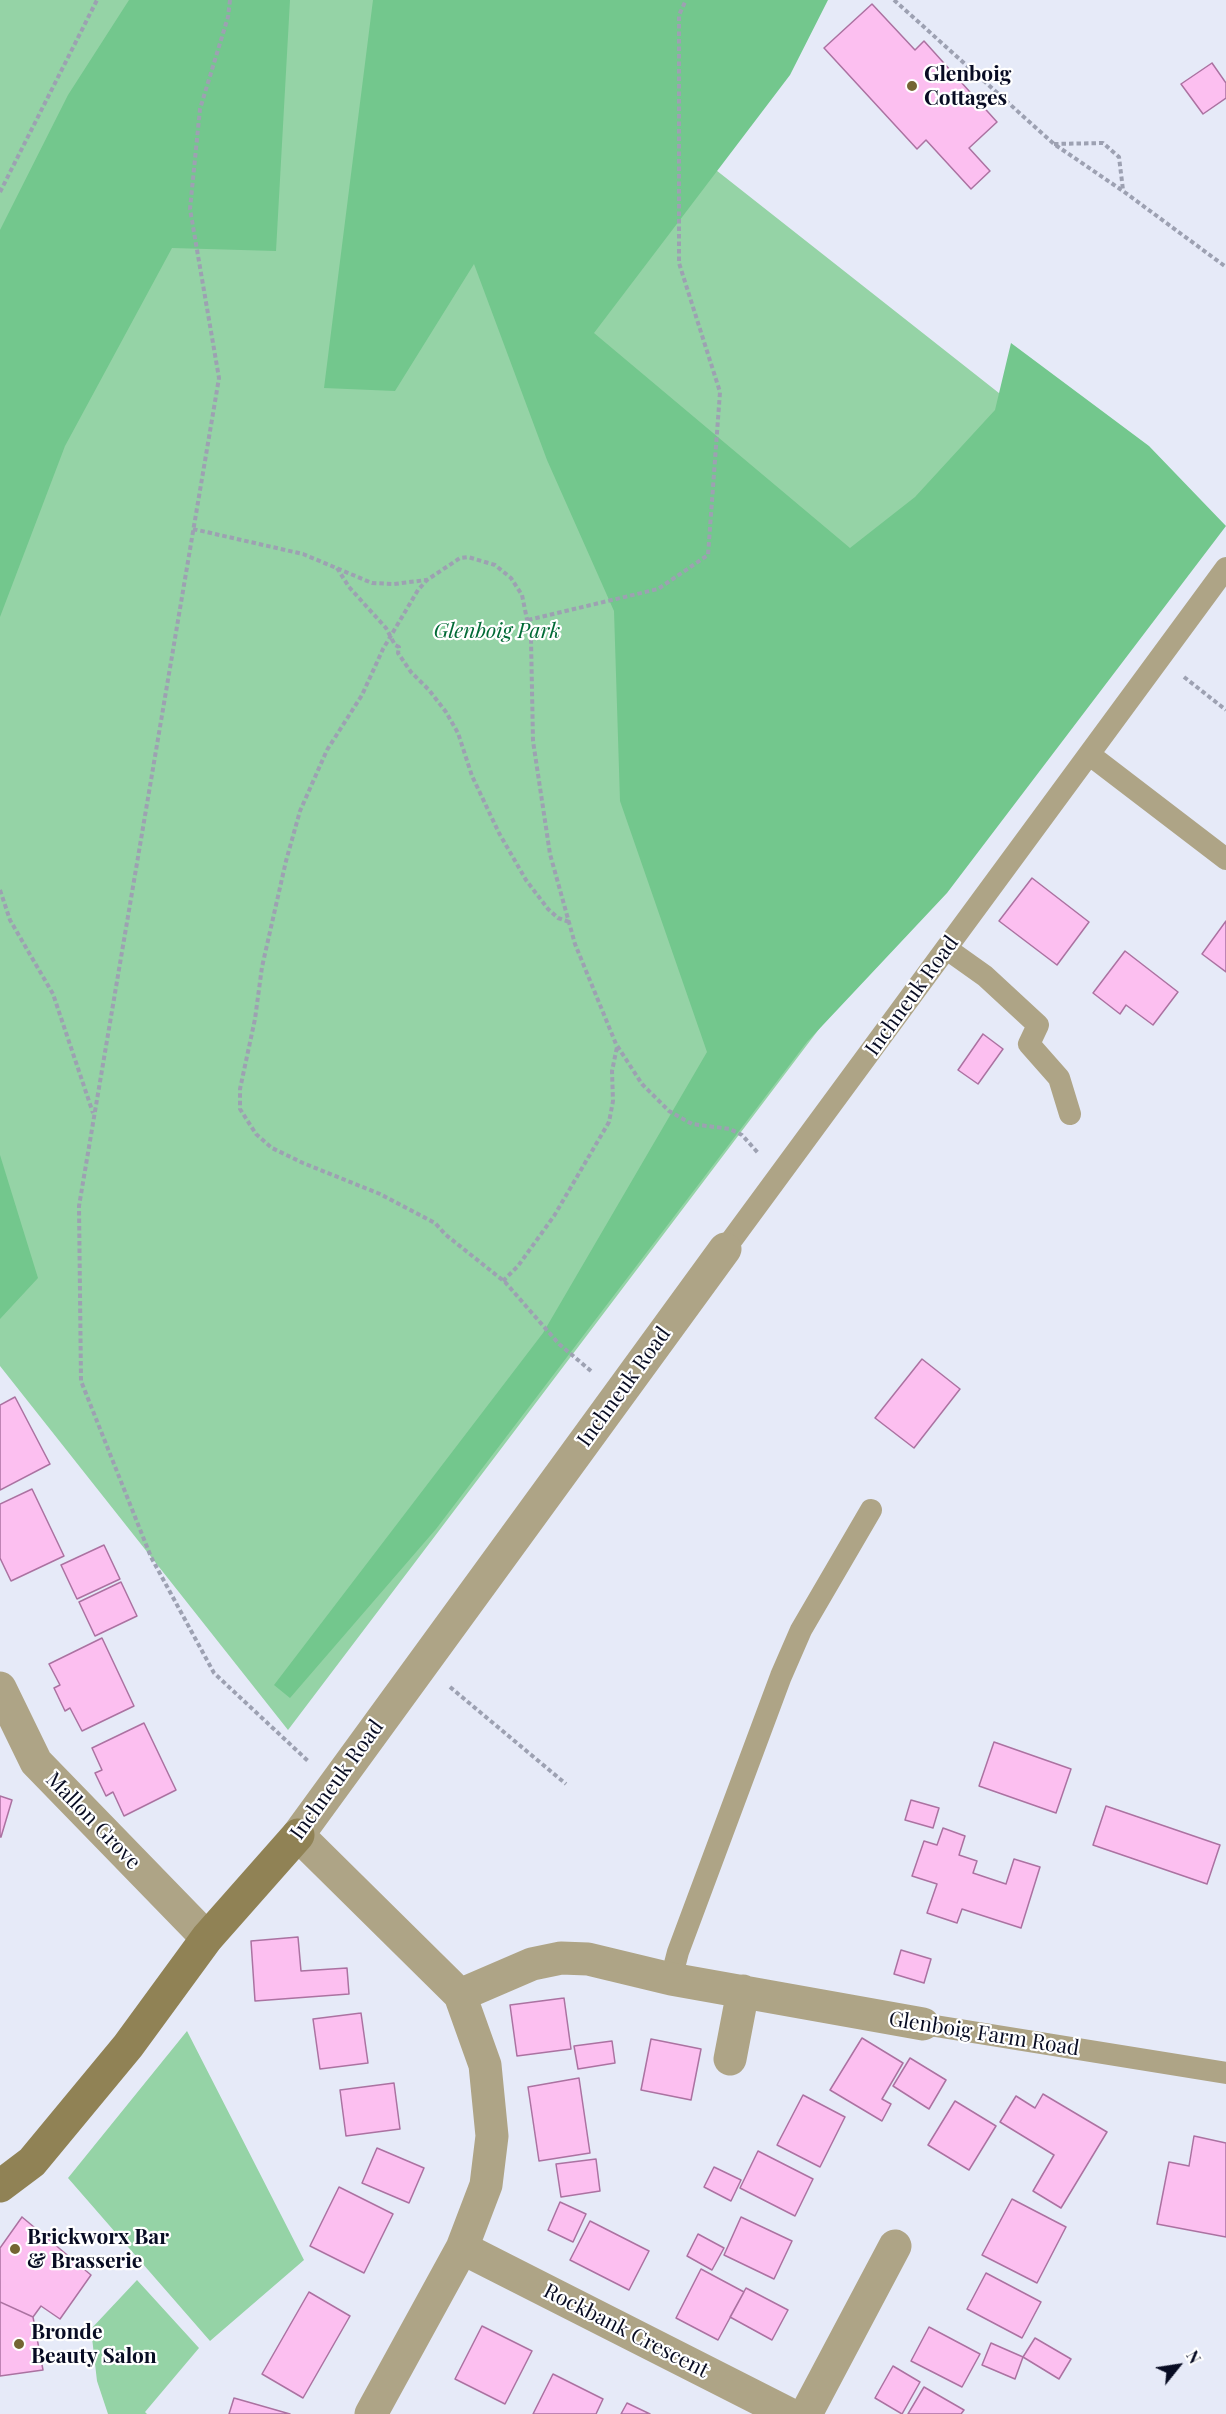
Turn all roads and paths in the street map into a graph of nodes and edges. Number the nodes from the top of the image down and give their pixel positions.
1 (97, 0) edge
2 (230, 0) edge
3 (686, 0) edge
4 (894, 0) edge
5 (1054, 144) junction
6 (1123, 191) junction
7 (0, 192) edge
8 (1226, 267) edge
9 (193, 529) junction
10 (337, 568) junction
11 (1226, 568) edge
12 (427, 580) junction
13 (528, 620) junction
14 (391, 638) junction
15 (1161, 658) junction
16 (1226, 710) edge
17 (1090, 755) junction
18 (1226, 859) edge
19 (0, 890) edge
20 (570, 922) junction
21 (947, 949) junction
22 (617, 1046) junction
23 (93, 1114) junction
24 (1070, 1114) dead end
25 (777, 1178) junction
26 (725, 1249) joint
27 (503, 1281) junction
28 (618, 1396) junction
29 (871, 1510) dead end
30 (422, 1664) junction
31 (0, 1688) edge
32 (566, 1784) dead end
33 (334, 1785) junction
34 (298, 1835) junction
35 (207, 1938) junction
36 (671, 1979) junction
37 (743, 1991) junction
38 (460, 1995) junction
39 (923, 2024) joint
40 (730, 2059) dead end
41 (1226, 2073) edge
42 (0, 2187) edge
43 (895, 2246) dead end
44 (462, 2248) junction
45 (371, 2414) edge
46 (789, 2414) edge
47 (806, 2414) edge

1 - 7 path
2 - 9 path
3 - 13 path
4 - 5 path
5 - 6 path
5 - 6 path
6 - 8 path
9 - 10 path
9 - 23 path
10 - 12 path
10 - 14 path
11 - 15 lane, Inchneuk Road
12 - 13 path
12 - 14 path
13 - 20 path
14 - 20 path
14 - 27 path
15 - 16 path
15 - 17 lane, Inchneuk Road
17 - 18 lane
17 - 21 lane, Inchneuk Road
19 - 23 path
20 - 22 path
21 - 24 lane
21 - 25 lane, Inchneuk Road
22 - 25 path
22 - 27 path
23 - 33 path
25 - 26 lane, Inchneuk Road
26 - 28 street, Inchneuk Road
27 - 28 path
28 - 30 street, Inchneuk Road
29 - 36 lane
30 - 32 path
30 - 33 street, Inchneuk Road
31 - 35 street, Mallon Grove
33 - 34 street, Inchneuk Road
34 - 35 street, Inchneuk Road
34 - 38 street
35 - 42 street, Inchneuk Road
36 - 37 street, Glenboig Farm Road
36 - 38 street, Glenboig Farm Road
37 - 39 street, Glenboig Farm Road
37 - 40 street
38 - 44 street
39 - 41 lane, Glenboig Farm Road
43 - 47 street
44 - 45 street
44 - 46 street, Rockbank Crescent

